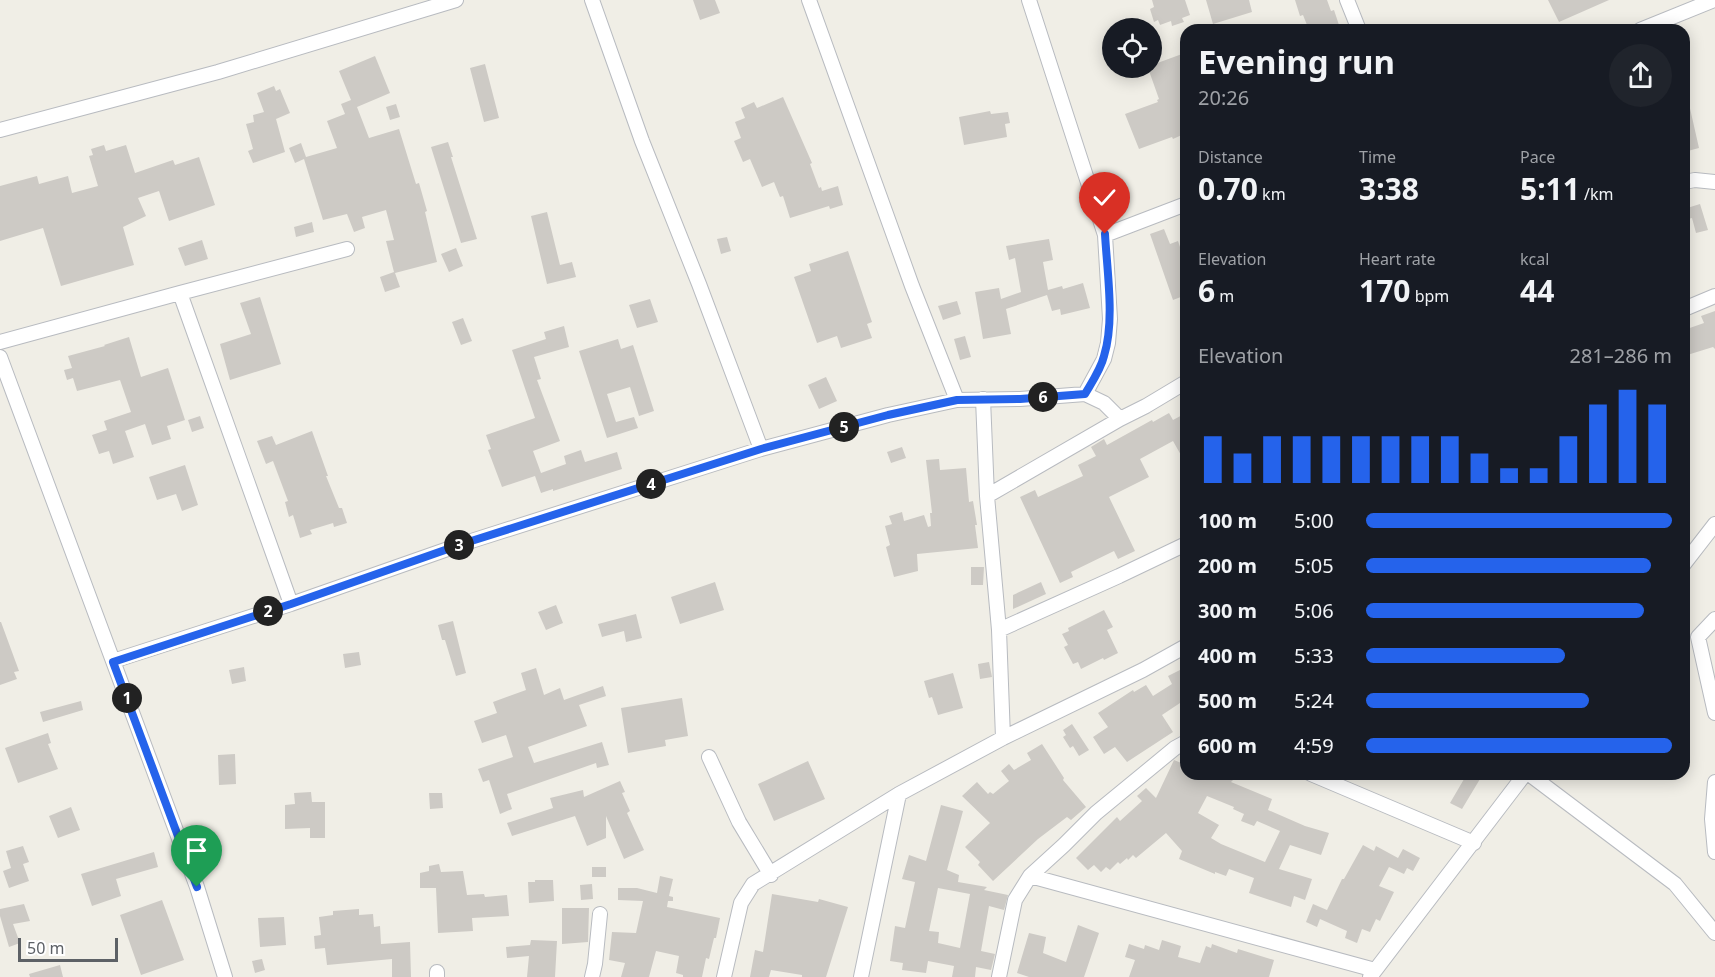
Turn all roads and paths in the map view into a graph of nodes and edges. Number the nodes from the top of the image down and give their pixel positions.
1 (456, 0) edge
2 (592, 0) edge
3 (809, 0) edge
4 (1029, 0) edge
5 (1347, 0) edge
6 (1714, 0) edge
7 (1357, 24) edge
8 (1655, 24) edge
9 (0, 130) edge
10 (1690, 181) edge
11 (1715, 182) edge
12 (1180, 206) edge
13 (1105, 234) junction
14 (347, 249) dead end
15 (180, 292) junction
16 (1715, 296) edge
17 (1690, 306) edge
18 (0, 342) edge
19 (0, 357) edge
20 (1180, 386) edge
21 (1085, 394) junction
22 (983, 399) junction
23 (957, 400) junction
24 (1120, 419) junction
25 (761, 449) junction
26 (987, 496) junction
27 (1715, 524) edge
28 (1180, 547) edge
29 (1690, 556) edge
30 (291, 604) junction
31 (1715, 619) edge
32 (999, 630) junction
33 (1180, 649) edge
34 (113, 662) junction
35 (1715, 713) edge
36 (1003, 738) junction
37 (1180, 745) edge
38 (710, 757) dead end
39 (1325, 780) edge
40 (1522, 780) edge
41 (1535, 780) edge
42 (1715, 782) edge
43 (899, 794) junction
44 (1474, 843) junction
45 (1715, 852) edge
46 (771, 875) junction
47 (1030, 876) junction
48 (600, 914) dead end
49 (1715, 933) edge
50 (1372, 973) edge
51 (222, 976) edge
52 (592, 977) edge
53 (724, 977) edge
54 (861, 977) edge
55 (999, 977) edge

1 - 9 street
2 - 25 street
3 - 23 street
4 - 13 street
5 - 7 street
6 - 8 street
10 - 11 street
12 - 13 street
13 - 21 street
14 - 15 street
15 - 18 street
15 - 30 street
16 - 17 street
19 - 34 street
20 - 24 street
21 - 22 street
21 - 24 street
22 - 23 street
22 - 26 street
23 - 25 street
24 - 26 street
25 - 30 street
26 - 32 street
27 - 29 street
28 - 32 street
30 - 34 street
31 - 35 street
32 - 36 street
33 - 36 street
34 - 51 street
36 - 43 street
37 - 47 street
38 - 46 street
39 - 44 street
40 - 44 street
41 - 49 street
42 - 45 street
43 - 46 street
43 - 54 street
44 - 50 street
46 - 53 street
47 - 50 street
47 - 55 street
48 - 52 street

